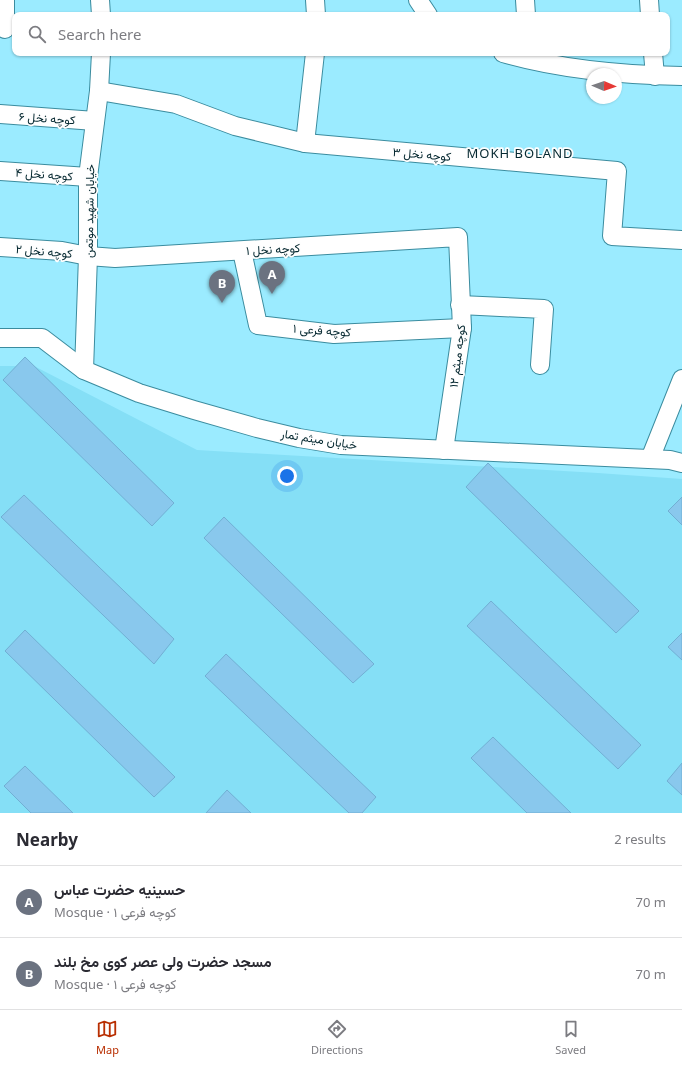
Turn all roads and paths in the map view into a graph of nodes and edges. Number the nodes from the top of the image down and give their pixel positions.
1 (4, 0) edge
2 (100, 0) edge
3 (315, 0) edge
4 (418, 0) edge
5 (526, 0) edge
6 (649, 0) edge
7 (101, 12) edge
8 (316, 12) edge
9 (426, 12) edge
10 (526, 12) edge
11 (650, 12) edge
12 (6, 30) edge
13 (101, 56) edge
14 (315, 56) edge
15 (653, 56) edge
16 (529, 57) edge
17 (655, 76) junction
18 (682, 76) edge
19 (99, 91) junction
20 (0, 114) edge
21 (95, 121) junction
22 (305, 143) junction
23 (0, 171) edge
24 (88, 177) junction
25 (458, 237) joint
26 (682, 240) edge
27 (0, 248) edge
28 (242, 251) junction
29 (88, 256) junction
30 (460, 305) junction
31 (462, 328) junction
32 (0, 338) edge
33 (540, 365) dead end
34 (84, 370) junction
35 (682, 379) edge
36 (444, 450) junction
37 (650, 459) junction
38 (682, 462) edge

1 - 12 street
2 - 7 street
3 - 8 street
4 - 9 street
5 - 10 street
6 - 11 street
13 - 19 street, خیابان شهید موتمن
14 - 22 street
15 - 17 street
16 - 17 street
17 - 18 street
19 - 21 street, خیابان شهید موتمن
19 - 22 street, کوچه نخل ۳
20 - 21 street, کوچه نخل ۶
21 - 24 street, خیابان شهید موتمن
22 - 26 street, کوچه نخل ۳
23 - 24 street, کوچه نخل ۴
24 - 29 street, خیابان شهید موتمن
25 - 28 street, کوچه نخل ۱
25 - 30 street, کوچه میثم ۱۲
27 - 29 street, کوچه نخل ۲
28 - 29 street, کوچه نخل ۱
28 - 31 street, کوچه فرعی ۱
29 - 34 street, خیابان شهید موتمن
30 - 31 street, کوچه میثم ۱۲
30 - 33 street
31 - 36 street, کوچه میثم ۱۲
32 - 34 street, خیابان میثم تمار
34 - 36 street, خیابان میثم تمار
35 - 37 street
36 - 37 street, خیابان میثم تمار
37 - 38 street, خیابان میثم تمار

